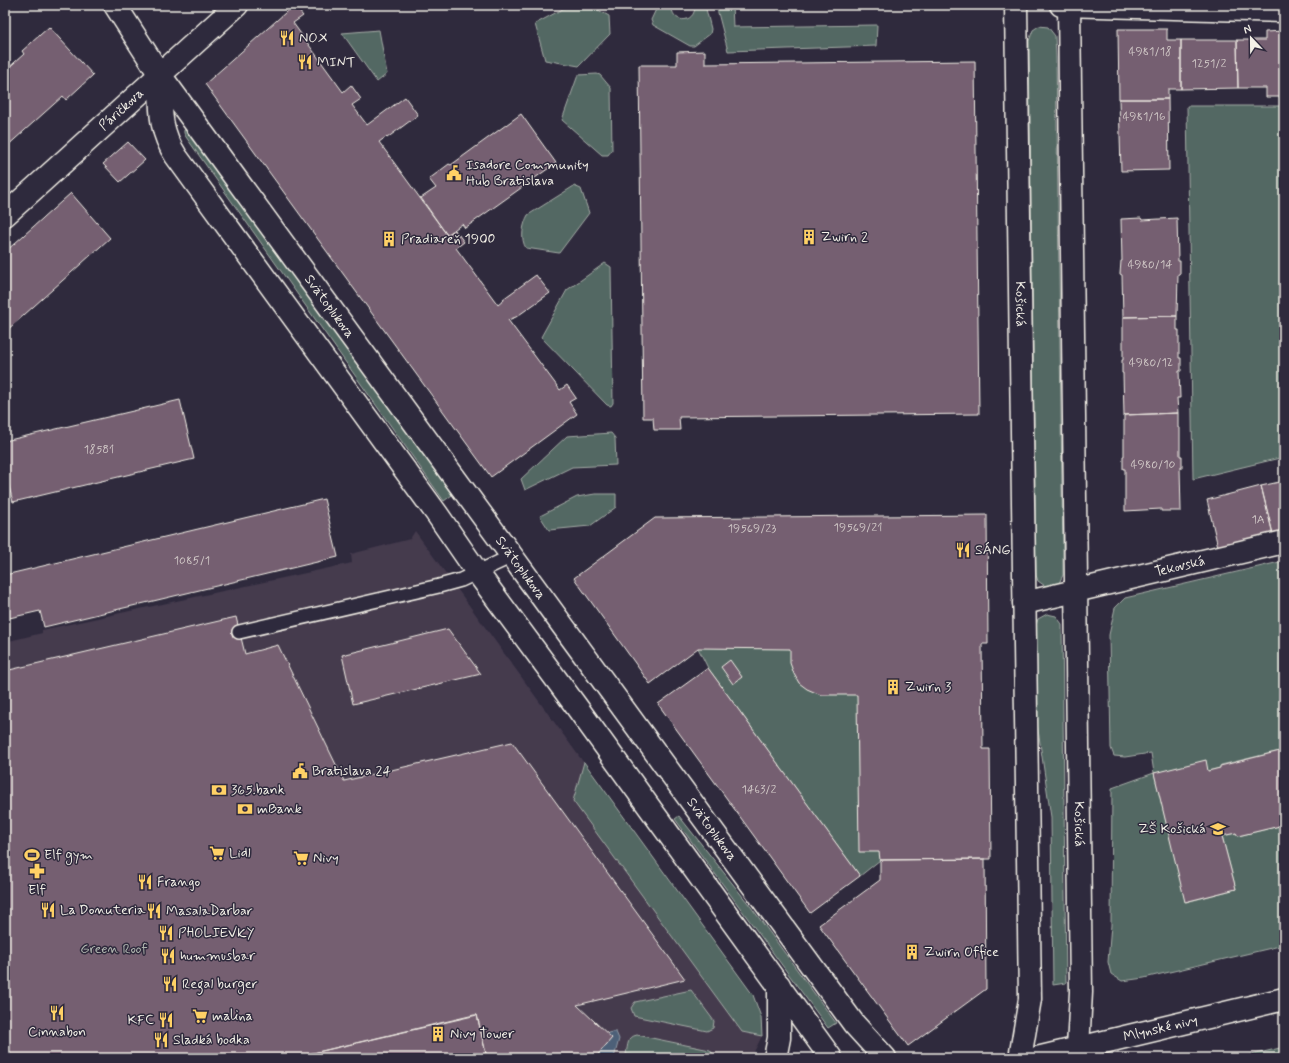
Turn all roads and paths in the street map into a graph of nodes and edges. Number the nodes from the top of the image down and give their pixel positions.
1 (115, 5) edge
2 (238, 5) edge
3 (1016, 5) edge
4 (1061, 5) edge
5 (1069, 5) edge
6 (1284, 11) edge
7 (160, 75) junction
8 (5, 215) edge
9 (1284, 542) edge
10 (512, 556) junction
11 (477, 572) junction
12 (1076, 591) junction
13 (1024, 603) junction
14 (239, 632) dead end
15 (779, 985) junction
16 (1284, 999) edge
17 (854, 1024) junction
18 (1078, 1053) edge
19 (775, 1058) edge
20 (831, 1058) edge
21 (868, 1058) edge
22 (884, 1058) edge
23 (1020, 1058) edge
24 (1037, 1058) edge

1 - 7 street, Svätoplukova
2 - 7 street, Páričkova
3 - 13 street, Košická
4 - 5 street
5 - 6 street
5 - 12 street, Košická
7 - 8 street, Páričkova
7 - 10 street, Svätoplukova
7 - 11 street
9 - 12 street, Tekovská
10 - 11 lane
10 - 17 street, Svätoplukova
11 - 14 lane
11 - 15 street
12 - 13 street
12 - 18 street, Košická
13 - 23 street, Košická
15 - 19 street
15 - 20 street
16 - 18 street, Mlynské nivy
17 - 21 street
17 - 22 street, Svätoplukova
18 - 24 street, Mlynské nivy

